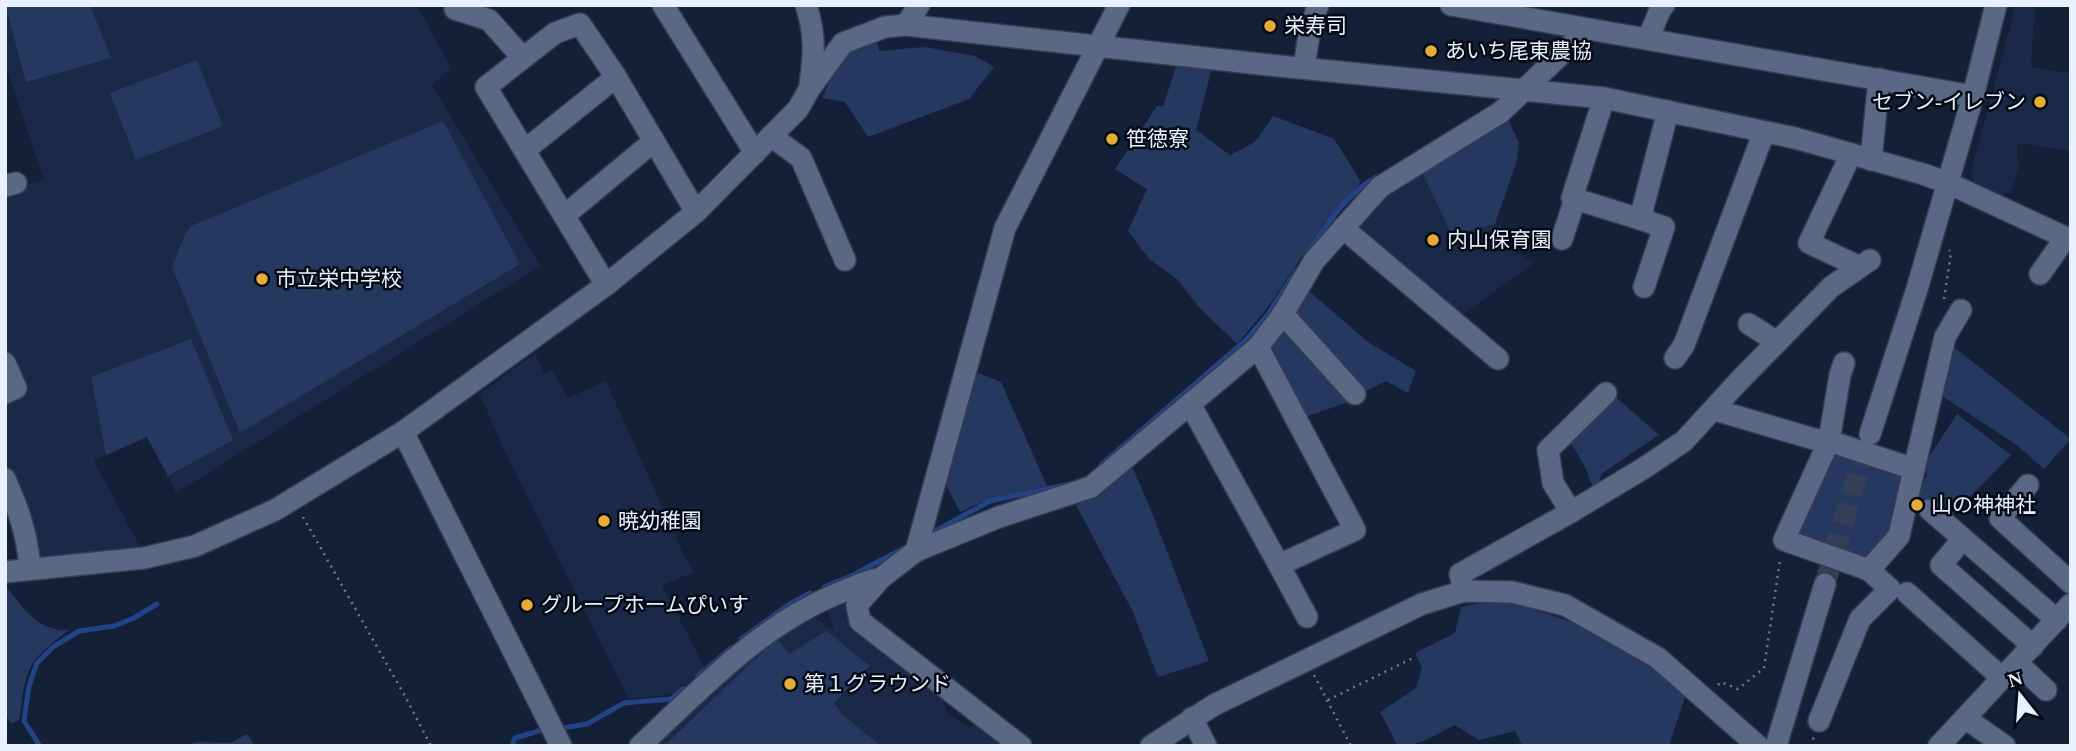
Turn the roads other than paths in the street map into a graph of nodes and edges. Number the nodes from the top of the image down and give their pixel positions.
1 (663, 5) edge
2 (806, 5) edge
3 (919, 5) edge
4 (1119, 5) edge
5 (1318, 5) edge
6 (1664, 5) edge
7 (1996, 5) edge
8 (1461, 6) edge
9 (455, 9) dead end
10 (1566, 15) edge
11 (906, 25) junction
12 (1586, 30) junction
13 (1647, 39) junction
14 (1099, 47) junction
15 (523, 58) junction
16 (1304, 68) junction
17 (616, 77) junction
18 (1879, 79) junction
19 (810, 88) junction
20 (1522, 91) junction
21 (1973, 96) junction
22 (1604, 98) junction
23 (1668, 111) junction
24 (1764, 132) junction
25 (771, 136) junction
26 (654, 141) junction
27 (525, 150) junction
28 (755, 153) junction
29 (1861, 157) junction
30 (1948, 183) junction
31 (1575, 199) junction
32 (696, 212) junction
33 (565, 215) junction
34 (1640, 219) junction
35 (1343, 228) junction
36 (1562, 239) dead end
37 (2068, 239) edge
38 (845, 260) dead end
39 (2040, 274) dead end
40 (606, 285) junction
41 (1644, 288) dead end
42 (1952, 304) road end
43 (1283, 314) junction
44 (1749, 324) dead end
45 (1777, 342) junction
46 (1258, 347) junction
47 (1675, 358) dead end
48 (1498, 359) dead end
49 (5, 363) edge
50 (1844, 363) dead end
51 (5, 393) edge
52 (1606, 393) dead end
53 (1354, 394) dead end
54 (1190, 404) junction
55 (1714, 410) junction
56 (403, 432) junction
57 (1870, 434) tunnel mouth
58 (1829, 441) junction
59 (1914, 469) junction
60 (5, 479) edge
61 (2028, 485) dead end
62 (1930, 510) dead end
63 (1571, 512) junction
64 (1963, 539) junction
65 (916, 551) junction
66 (1279, 565) junction
67 (30, 568) junction
68 (1869, 570) junction
69 (5, 572) edge
70 (881, 578) junction
71 (2071, 583) edge
72 (1825, 584) tunnel mouth
73 (1464, 591) junction
74 (1907, 593) dead end
75 (1307, 617) dead end
76 (2064, 617) edge
77 (2033, 646) junction
78 (2010, 671) junction
79 (2046, 690) dead end
80 (1192, 718) junction
81 (1965, 718) junction
82 (1819, 721) dead end
83 (561, 746) edge
84 (640, 746) edge
85 (1021, 746) edge
86 (1151, 746) edge
87 (1206, 746) edge
88 (1759, 746) edge
89 (1776, 746) edge
90 (1939, 746) edge
91 (2004, 746) edge

1 - 28 street
2 - 19 street
3 - 11 street
4 - 14 street
5 - 16 street
6 - 13 street
7 - 21 street
8 - 10 street
9 - 15 street
10 - 12 street
11 - 14 street
11 - 19 street
12 - 13 street
12 - 20 street
13 - 18 street
14 - 16 street
14 - 65 street
15 - 17 street
15 - 27 street
16 - 20 street
17 - 26 street
17 - 27 street
18 - 21 street
18 - 29 street
19 - 25 street
20 - 22 street
20 - 35 street
21 - 30 street
22 - 23 street
22 - 31 street
23 - 24 street
23 - 34 street
24 - 29 street
24 - 47 street
25 - 28 street
25 - 38 street
26 - 32 street
26 - 33 street
27 - 33 street
28 - 32 street
29 - 30 street
29 - 45 street
30 - 37 street
30 - 57 street
31 - 34 street
31 - 36 street
32 - 40 street
33 - 40 street
34 - 41 street
35 - 43 street
35 - 48 street
37 - 39 street
40 - 56 street
42 - 59 street
43 - 46 street
43 - 53 street
44 - 45 street
45 - 55 street
46 - 54 street
46 - 66 street
49 - 51 street
50 - 58 street
52 - 63 street
54 - 65 street
54 - 66 street
55 - 58 street
55 - 63 street
56 - 67 street
56 - 83 street
58 - 59 street
58 - 68 street
59 - 68 street
60 - 67 street
61 - 71 street
62 - 64 street
63 - 73 street
64 - 76 street
64 - 77 street
65 - 70 street
66 - 75 street
67 - 69 street
68 - 82 street
70 - 84 street
70 - 85 street
72 - 89 street
73 - 80 street
73 - 88 street
74 - 78 street
76 - 77 street
77 - 78 street
78 - 79 street
78 - 81 street
80 - 86 street
80 - 87 street
81 - 90 street
81 - 91 street

